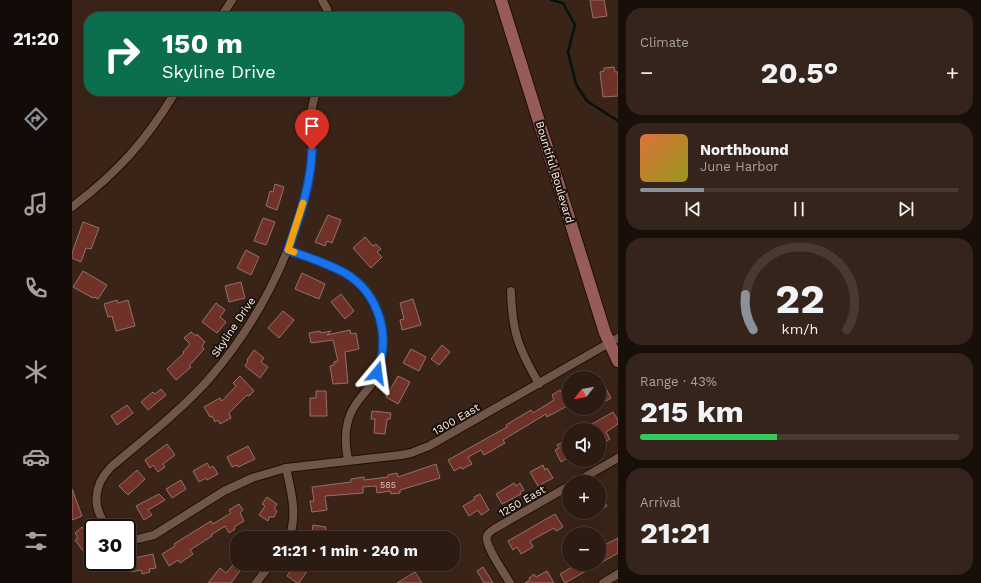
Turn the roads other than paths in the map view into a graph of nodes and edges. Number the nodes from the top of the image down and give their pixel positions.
1 (232, 0) edge
2 (322, 0) edge
3 (501, 0) edge
4 (224, 12) edge
5 (328, 12) edge
6 (173, 96) edge
7 (315, 96) edge
8 (72, 207) edge
9 (288, 250) junction
10 (511, 291) dead end
11 (614, 341) edge
12 (618, 360) edge
13 (539, 384) junction
14 (618, 458) edge
15 (348, 460) junction
16 (286, 468) junction
17 (588, 475) edge
18 (562, 490) edge
19 (102, 519) edge
20 (291, 531) edge
21 (136, 539) edge
22 (265, 571) edge
23 (618, 574) edge
24 (256, 583) edge
25 (510, 583) edge
26 (603, 583) edge

1 - 4 street
2 - 5 street
3 - 11 main road, Bountiful Boulevard
6 - 8 street
7 - 9 street, Skyline Drive
9 - 15 street
9 - 19 street, Skyline Drive
10 - 13 street
11 - 12 main road, Bountiful Boulevard
11 - 13 street, 1300 East
13 - 15 street, 1300 East
14 - 17 street
15 - 16 street, 1300 East
16 - 20 street
16 - 21 street
18 - 25 street, 1250 East
22 - 24 street
23 - 26 street

